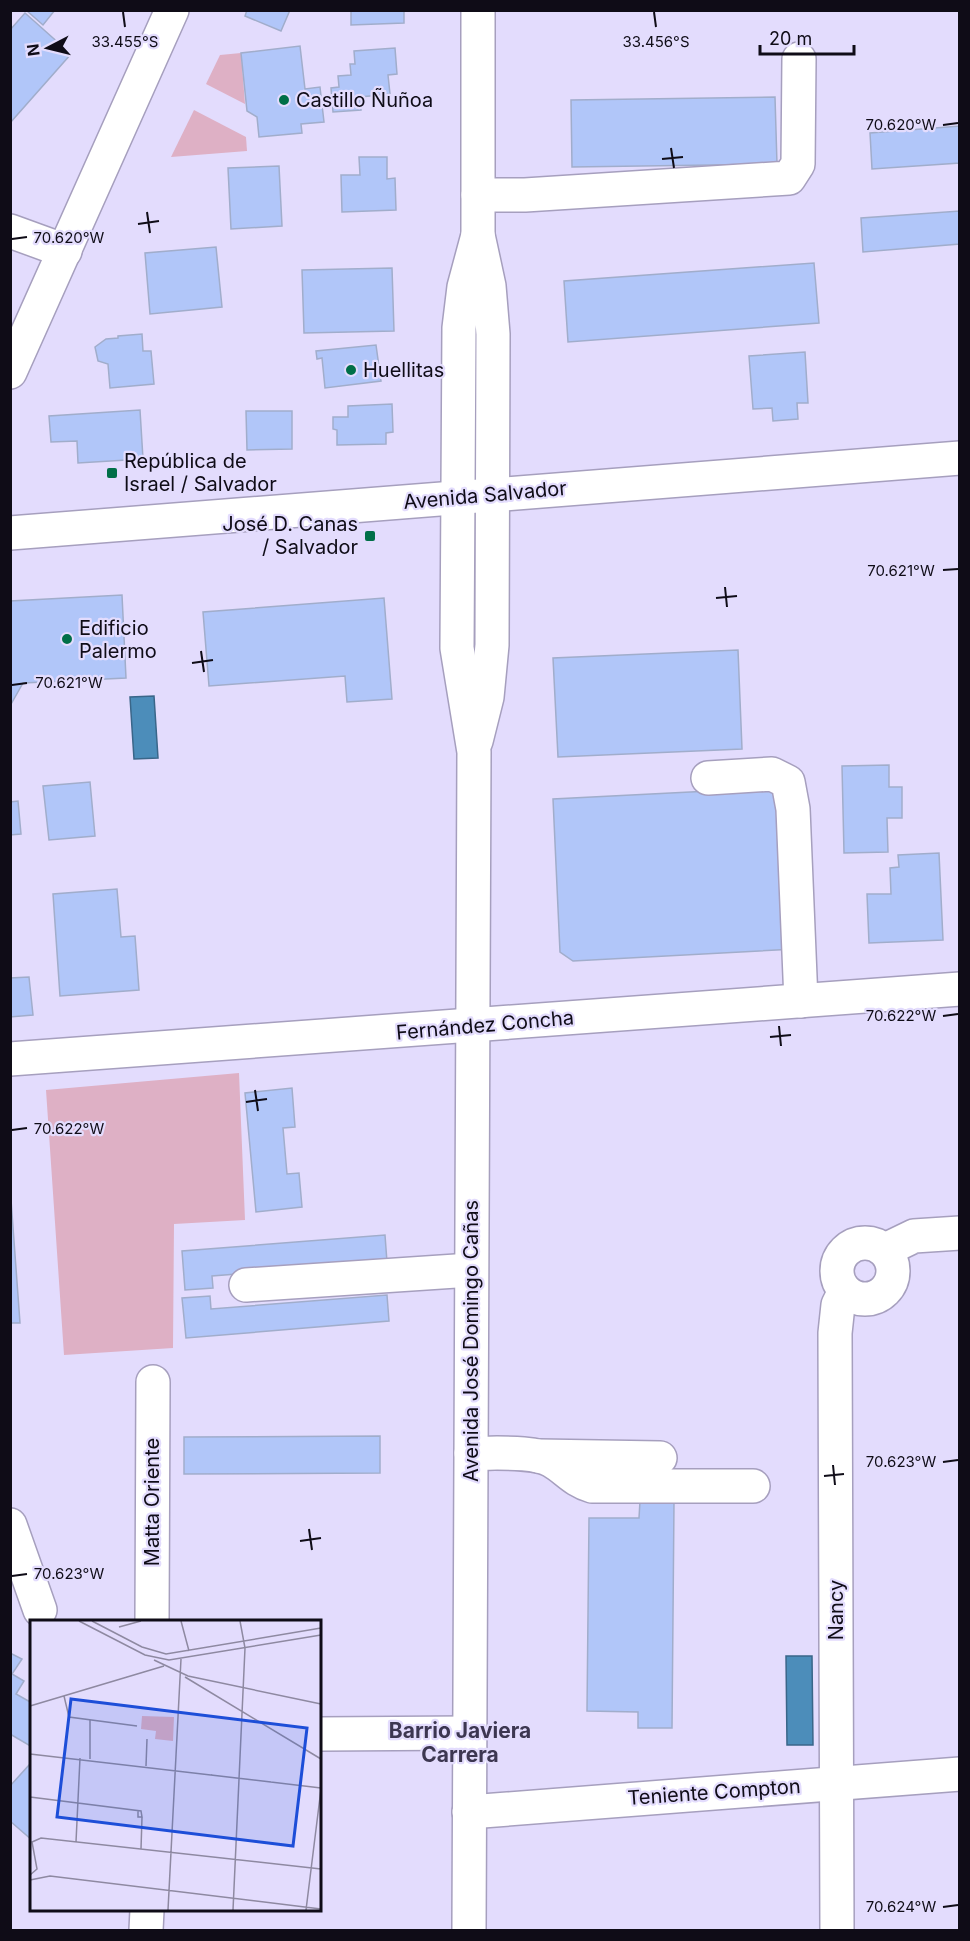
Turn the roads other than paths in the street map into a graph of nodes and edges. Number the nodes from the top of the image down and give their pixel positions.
1 (172, 10) edge
2 (478, 10) edge
3 (799, 59) dead end
4 (478, 195) junction
5 (10, 231) edge
6 (478, 234) junction
7 (64, 251) junction
8 (10, 372) edge
9 (960, 458) edge
10 (491, 495) junction
11 (458, 497) junction
12 (10, 533) edge
13 (474, 752) junction
14 (708, 778) dead end
15 (960, 989) edge
16 (801, 1001) junction
17 (473, 1025) junction
18 (10, 1059) edge
19 (960, 1233) edge
20 (471, 1270) junction
21 (246, 1285) dead end
22 (153, 1382) dead end
23 (471, 1453) junction
24 (537, 1456) junction
25 (660, 1458) dead end
26 (753, 1486) dead end
27 (10, 1525) edge
28 (40, 1610) dead end
29 (152, 1620) edge
30 (321, 1734) edge
31 (470, 1734) junction
32 (960, 1774) edge
33 (837, 1783) junction
34 (469, 1812) junction
35 (147, 1911) edge
36 (146, 1930) edge
37 (469, 1930) edge
38 (837, 1930) edge

1 - 7 street
2 - 4 street, Avenida José Domingo Cañas
3 - 4 street
4 - 6 street, Avenida José Domingo Cañas
5 - 7 street
6 - 10 street, Avenida José Domingo Cañas
6 - 11 street, Avenida José Domingo Cañas
7 - 8 street
9 - 10 street, Avenida Salvador
10 - 11 street, Avenida Salvador
10 - 13 street, Avenida José Domingo Cañas
11 - 12 street, Avenida Salvador
11 - 13 street, Avenida José Domingo Cañas
13 - 17 street, Avenida José Domingo Cañas
14 - 16 street
15 - 16 street, Fernández Concha
16 - 17 street, Fernández Concha
17 - 18 street, Fernández Concha
17 - 20 street, Avenida José Domingo Cañas
19 - 33 street, Nancy
20 - 21 street
20 - 23 street, Avenida José Domingo Cañas
22 - 29 street, Matta Oriente
23 - 24 street
23 - 31 street, Avenida José Domingo Cañas
24 - 25 street
24 - 26 street
27 - 28 street
30 - 31 street
31 - 34 street, Avenida José Domingo Cañas
32 - 33 street, Teniente Compton
33 - 34 street, Teniente Compton
33 - 38 street, Nancy
34 - 37 street, Avenida José Domingo Cañas
35 - 36 street

